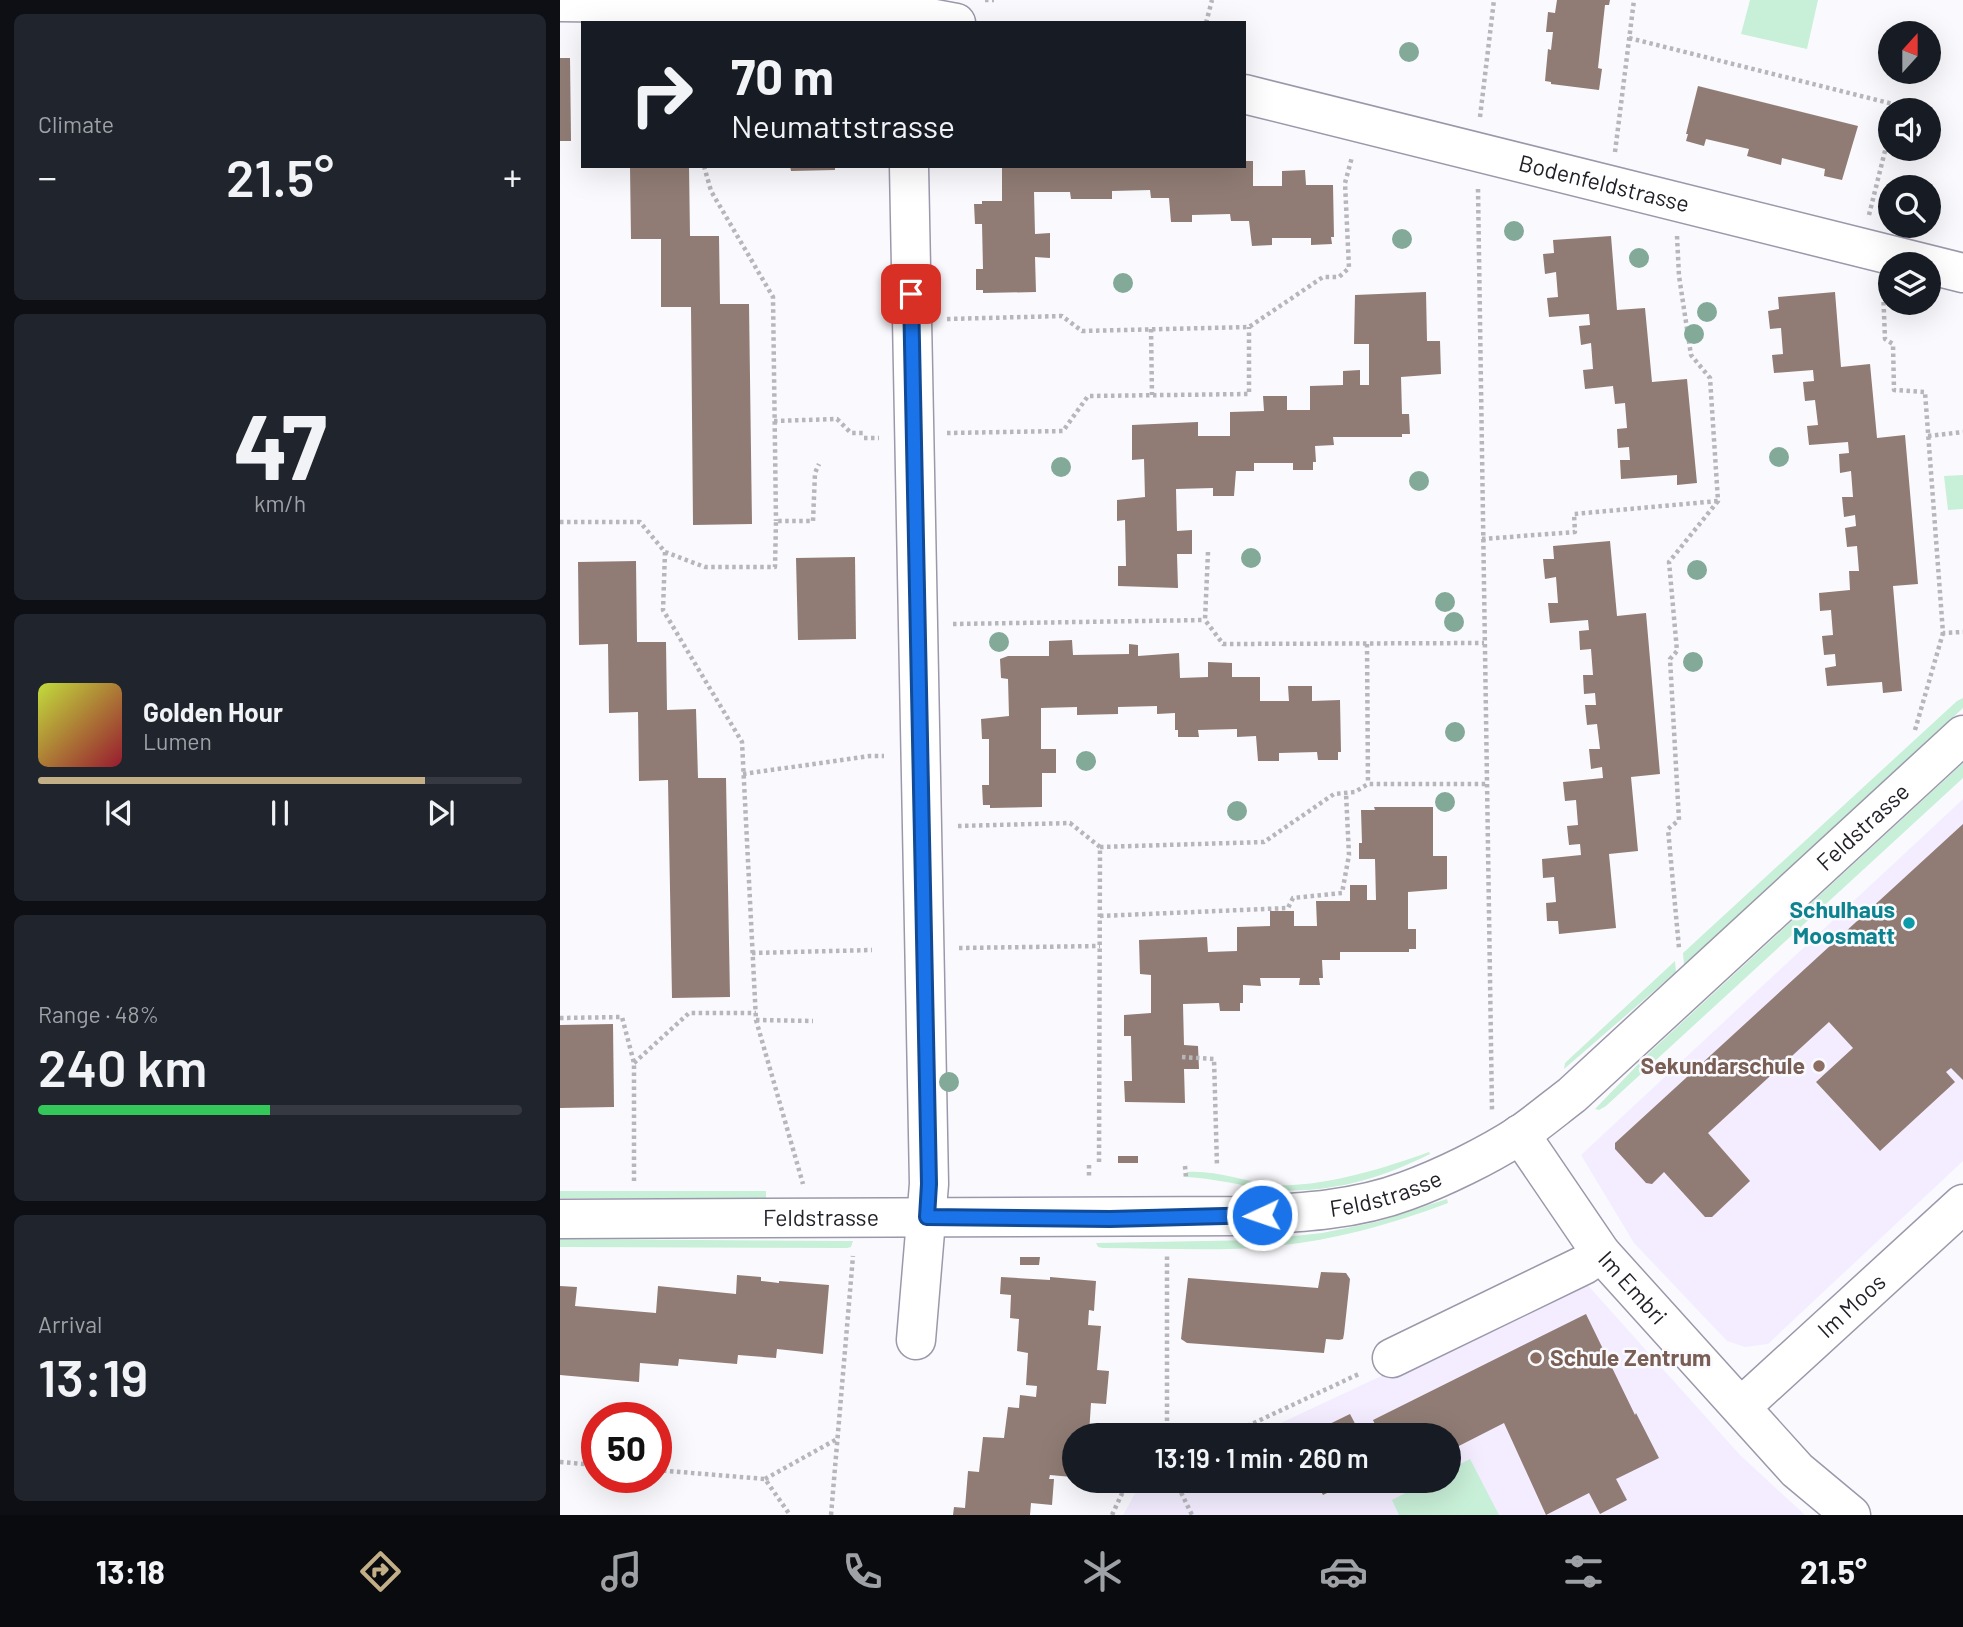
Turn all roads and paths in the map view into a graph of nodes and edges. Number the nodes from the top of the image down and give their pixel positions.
1 (985, 0) edge
2 (994, 0) edge
3 (1212, 0) edge
4 (1494, 0) edge
5 (1634, 0) edge
6 (560, 2) edge
7 (817, 2) edge
8 (912, 19) edge
9 (934, 21) edge
10 (1207, 21) edge
11 (1629, 38) junction
12 (1246, 94) edge
13 (1878, 100) edge
14 (1360, 122) junction
15 (1482, 153) junction
16 (1885, 161) edge
17 (705, 168) edge
18 (909, 168) edge
19 (1611, 185) junction
20 (1672, 200) junction
21 (1871, 249) junction
22 (1963, 275) edge
23 (958, 319) dead end
24 (1249, 327) junction
25 (1151, 329) junction
26 (1152, 395) junction
27 (774, 421) junction
28 (1963, 432) edge
29 (864, 433) dead end
30 (914, 433) junction
31 (1928, 436) junction
32 (819, 464) dead end
33 (1718, 501) junction
34 (776, 521) junction
35 (560, 522) edge
36 (1482, 539) junction
37 (665, 552) junction
38 (1208, 552) dead end
39 (1205, 620) junction
40 (917, 624) junction
41 (1963, 632) edge
42 (1943, 633) junction
43 (1367, 643) junction
44 (1485, 643) junction
45 (1913, 733) dead end
46 (1963, 735) edge
47 (864, 757) dead end
48 (743, 774) junction
49 (1368, 784) junction
50 (1487, 785) junction
51 (1346, 793) junction
52 (956, 826) dead end
53 (1100, 847) junction
54 (1100, 916) junction
55 (1100, 946) junction
56 (923, 949) junction
57 (1679, 949) dead end
58 (872, 950) dead end
59 (752, 953) junction
60 (756, 1013) junction
61 (560, 1018) edge
62 (756, 1020) junction
63 (813, 1020) dead end
64 (1182, 1057) dead end
65 (634, 1062) junction
66 (1506, 1122) junction
67 (1099, 1164) dead end
68 (1089, 1165) dead end
69 (1185, 1166) dead end
70 (1217, 1166) dead end
71 (1090, 1177) dead end
72 (1186, 1178) dead end
73 (634, 1185) dead end
74 (803, 1185) dead end
75 (1963, 1204) edge
76 (927, 1217) junction
77 (560, 1219) edge
78 (1601, 1253) junction
79 (853, 1256) dead end
80 (1167, 1256) dead end
81 (916, 1340) dead end
82 (1392, 1359) joint
83 (1741, 1407) junction
84 (1167, 1423) edge
85 (1254, 1423) edge
86 (838, 1439) junction
87 (560, 1462) edge
88 (581, 1464) edge
89 (672, 1471) edge
90 (765, 1479) junction
91 (1122, 1493) edge
92 (1181, 1493) edge
93 (790, 1515) edge
94 (831, 1515) edge
95 (1112, 1515) edge
96 (1192, 1515) edge
97 (1851, 1515) edge

1 - 2 path
3 - 10 path
4 - 15 path
5 - 11 path
6 - 7 street
7 - 8 street
8 - 9 street
11 - 13 path
11 - 19 path
12 - 14 street, Bodenfeldstrasse
14 - 15 street, Bodenfeldstrasse
14 - 24 path
15 - 19 street, Bodenfeldstrasse
15 - 36 path
16 - 21 path
17 - 27 path
18 - 30 street
19 - 20 street, Bodenfeldstrasse
20 - 21 street, Bodenfeldstrasse
20 - 33 path
21 - 22 street, Bodenfeldstrasse
21 - 31 path
23 - 25 path
24 - 25 path
24 - 26 path
25 - 26 path
26 - 30 path
27 - 29 path
27 - 34 path
28 - 31 path
30 - 40 street
31 - 42 path
32 - 34 path
33 - 36 path
33 - 57 path
34 - 37 path
35 - 37 path
36 - 44 path
37 - 48 path
38 - 39 path
39 - 40 path
39 - 43 path
40 - 56 street
41 - 42 path
42 - 45 path
43 - 44 path
43 - 49 path
44 - 50 path
46 - 66 street, Feldstrasse
47 - 48 path
48 - 59 path
49 - 50 path
49 - 51 path
50 - 66 path
51 - 53 path
51 - 54 path
52 - 53 path
53 - 54 path
54 - 55 path
55 - 56 path
55 - 67 path
56 - 76 street
58 - 59 path
59 - 60 path
60 - 62 path
60 - 65 path
61 - 65 path
62 - 63 path
62 - 74 path
64 - 70 path
65 - 73 path
66 - 76 street, Feldstrasse
66 - 78 street, Im Embri
68 - 71 path
69 - 72 path
75 - 83 street, Im Moos
76 - 77 street, Feldstrasse
76 - 81 street
78 - 82 street
78 - 83 street, Im Embri
79 - 86 path
80 - 84 path
82 - 85 path
83 - 97 street, Im Embri
86 - 90 path
86 - 94 path
87 - 88 path
89 - 90 path
90 - 93 path
91 - 95 path
92 - 96 path

